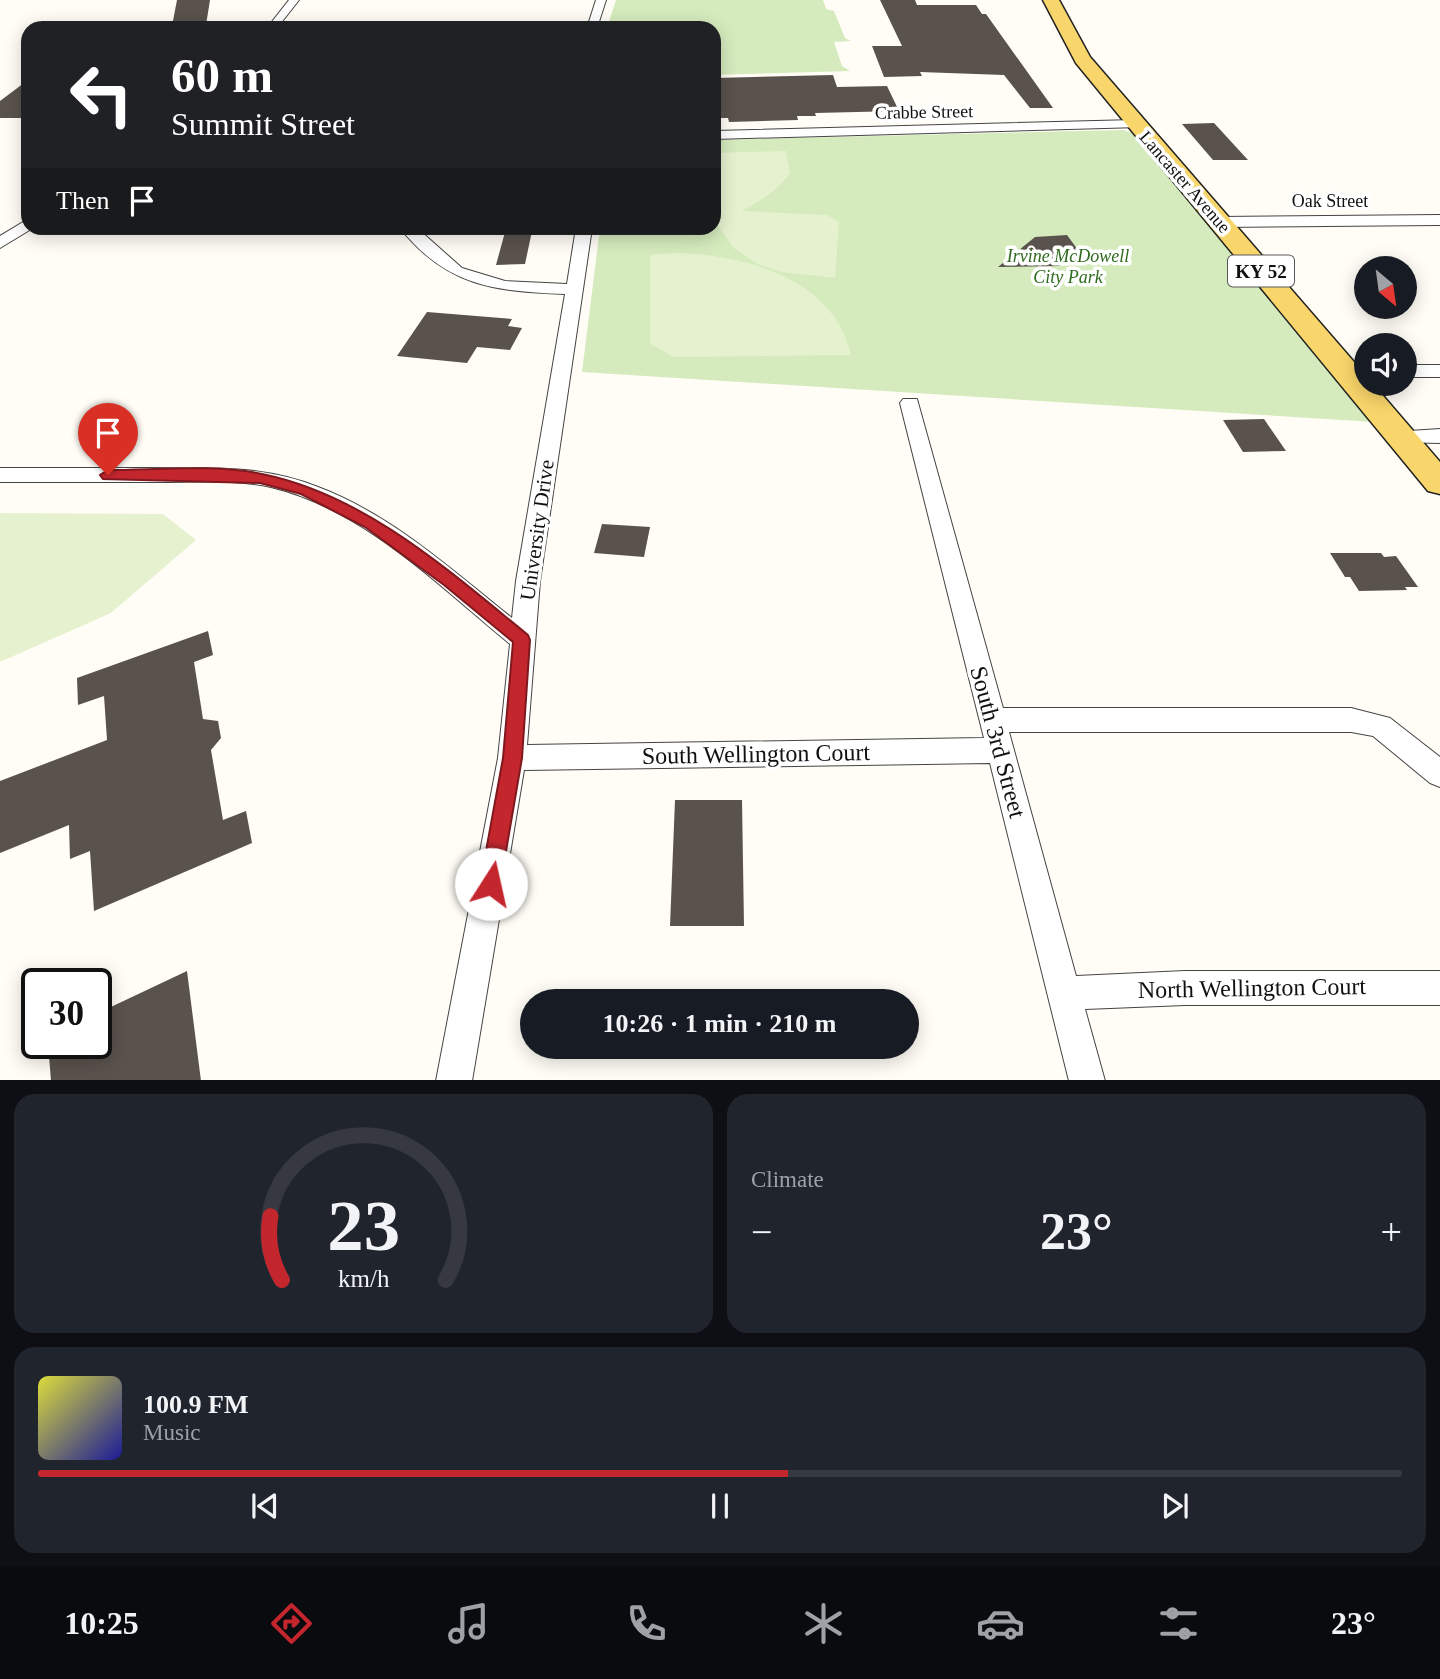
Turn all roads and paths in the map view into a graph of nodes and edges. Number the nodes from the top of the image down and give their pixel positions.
1 (293, 0) edge
2 (601, 0) edge
3 (1051, 0) edge
4 (277, 21) edge
5 (594, 21) edge
6 (1135, 124) junction
7 (721, 135) edge
8 (1440, 220) edge
9 (1219, 222) junction
10 (21, 229) edge
11 (416, 235) edge
12 (583, 235) edge
13 (0, 243) edge
14 (574, 289) junction
15 (1354, 370) edge
16 (1417, 371) edge
17 (1440, 371) edge
18 (1373, 396) edge
19 (911, 403) dead end
20 (1440, 436) edge
21 (1401, 437) junction
22 (0, 475) edge
23 (1440, 483) edge
24 (522, 640) junction
25 (992, 720) junction
26 (1000, 750) junction
27 (512, 758) junction
28 (1440, 774) edge
29 (1440, 988) edge
30 (1064, 993) junction
31 (454, 1080) edge
32 (1087, 1080) edge

1 - 4 street
2 - 5 street
3 - 6 main road, Lancaster Avenue / KY 52
6 - 7 street, Crabbe Street
6 - 9 main road, Lancaster Avenue / KY 52
8 - 9 street, Oak Street
9 - 15 main road, Lancaster Avenue / KY 52
10 - 13 street
11 - 14 street
12 - 14 street, University Drive
14 - 24 street, University Drive
16 - 17 street
18 - 21 main road, Lancaster Avenue / KY 52
19 - 25 street, South 3rd Street
20 - 21 street
21 - 23 main road, Lancaster Avenue / KY 52
22 - 24 street
24 - 27 street, University Drive
25 - 26 street, South 3rd Street
25 - 28 street
26 - 27 street, South Wellington Court
26 - 30 street, South 3rd Street
27 - 31 street, University Drive
29 - 30 street, North Wellington Court
30 - 32 street, South 3rd Street

